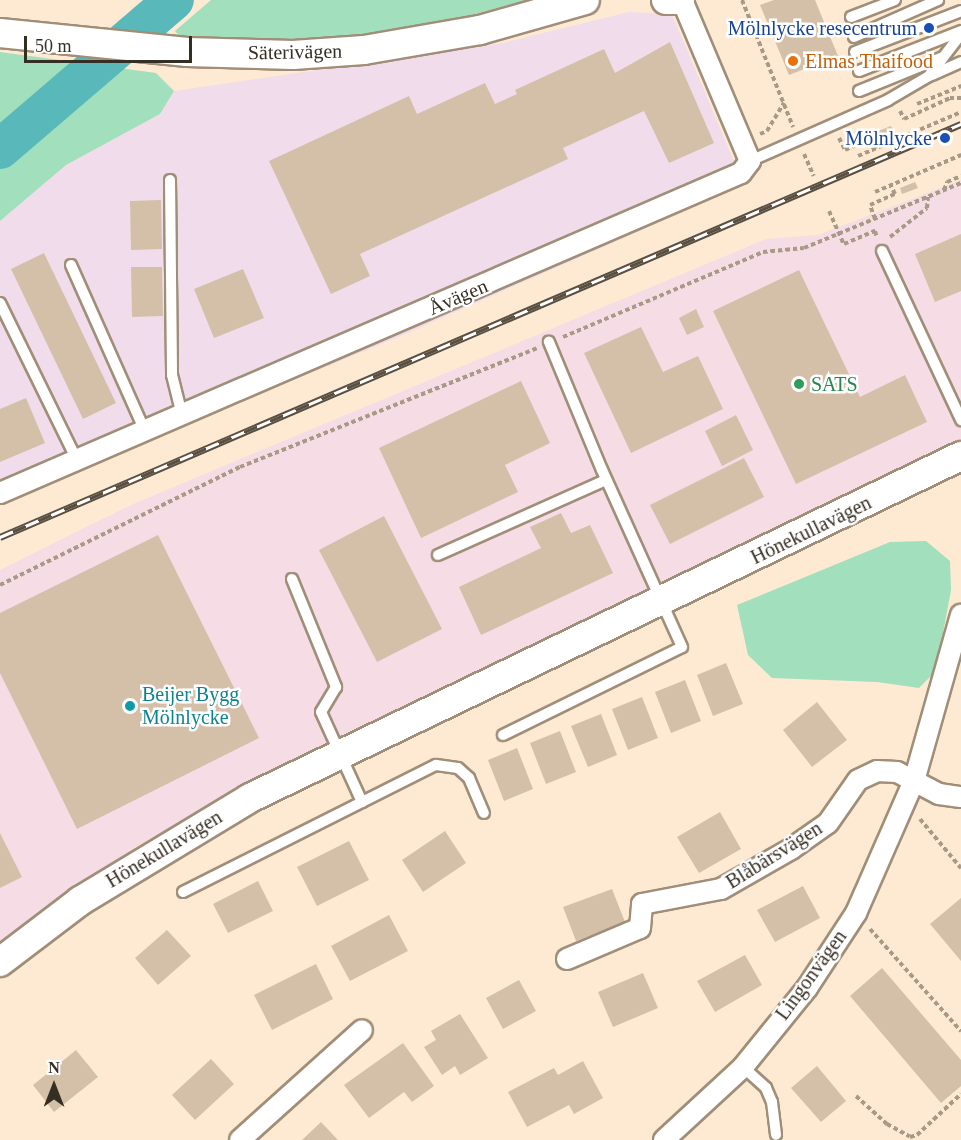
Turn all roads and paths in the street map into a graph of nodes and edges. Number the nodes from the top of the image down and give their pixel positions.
1 (585, 0) edge
2 (666, 0) edge
3 (681, 0) edge
4 (742, 0) edge
5 (895, 0) edge
6 (938, 0) edge
7 (961, 10) edge
8 (851, 17) dead end
9 (0, 33) edge
10 (961, 33) edge
11 (854, 37) dead end
12 (855, 52) dead end
13 (946, 56) junction
14 (961, 62) edge
15 (859, 71) dead end
16 (929, 76) junction
17 (859, 91) dead end
18 (961, 98) edge
19 (900, 111) dead end
20 (961, 112) edge
21 (798, 141) junction
22 (842, 144) dead end
23 (878, 148) junction
24 (858, 156) dead end
25 (961, 156) edge
26 (750, 161) junction
27 (814, 176) dead end
28 (961, 176) edge
29 (170, 180) dead end
30 (961, 183) edge
31 (891, 186) junction
32 (944, 190) junction
33 (874, 192) dead end
34 (928, 197) junction
35 (829, 211) dead end
36 (875, 219) junction
37 (839, 234) junction
38 (857, 237) dead end
39 (882, 251) joint
40 (71, 265) dead end
41 (0, 303) edge
42 (549, 342) junction
43 (182, 415) junction
44 (961, 420) edge
45 (145, 431) junction
46 (961, 456) edge
47 (77, 460) junction
48 (606, 480) junction
49 (0, 493) edge
50 (438, 555) dead end
51 (292, 579) dead end
52 (0, 585) edge
53 (660, 604) junction
54 (961, 615) edge
55 (503, 735) dead end
56 (338, 753) junction
57 (914, 781) junction
58 (961, 797) edge
59 (362, 802) junction
60 (903, 806) junction
61 (484, 813) dead end
62 (961, 868) edge
63 (183, 892) dead end
64 (856, 913) junction
65 (567, 959) dead end
66 (0, 962) edge
67 (362, 1030) dead end
68 (961, 1032) edge
69 (743, 1067) junction
70 (961, 1094) edge
71 (856, 1096) dead end
72 (776, 1135) dead end
73 (240, 1140) edge
74 (664, 1140) edge

1 - 9 street, Säterivägen
2 - 3 street
3 - 26 street
4 - 21 path
5 - 8 lane
6 - 11 lane
7 - 12 lane
10 - 13 lane
10 - 15 lane
13 - 16 lane
13 - 17 lane
14 - 16 lane
16 - 21 lane
18 - 19 path
20 - 23 path
21 - 26 lane
21 - 27 path
22 - 23 path
23 - 24 path
25 - 31 path
26 - 43 street, Åvägen
28 - 32 path
29 - 43 lane
30 - 32 path
31 - 33 path
31 - 36 path
32 - 34 path
34 - 36 path
34 - 39 path
35 - 37 path
36 - 37 path
37 - 38 path
37 - 42 path
39 - 44 lane
40 - 45 lane
41 - 47 lane
42 - 48 lane
42 - 52 path
43 - 45 street, Åvägen
45 - 47 street, Åvägen
46 - 53 street, Hönekullavägen
47 - 49 street, Åvägen
48 - 50 lane
48 - 53 lane
51 - 56 lane
53 - 55 lane
53 - 56 street, Hönekullavägen
54 - 57 street, Lingonvägen
56 - 59 lane
56 - 66 street, Hönekullavägen
57 - 58 street
57 - 60 street, Lingonvägen
57 - 65 street, Blåbärsvägen
59 - 61 lane
59 - 63 lane
60 - 62 path
60 - 64 street, Lingonvägen
64 - 68 path
64 - 69 street, Lingonvägen
67 - 73 street
69 - 72 lane
69 - 74 street, Lingonvägen
70 - 71 path

